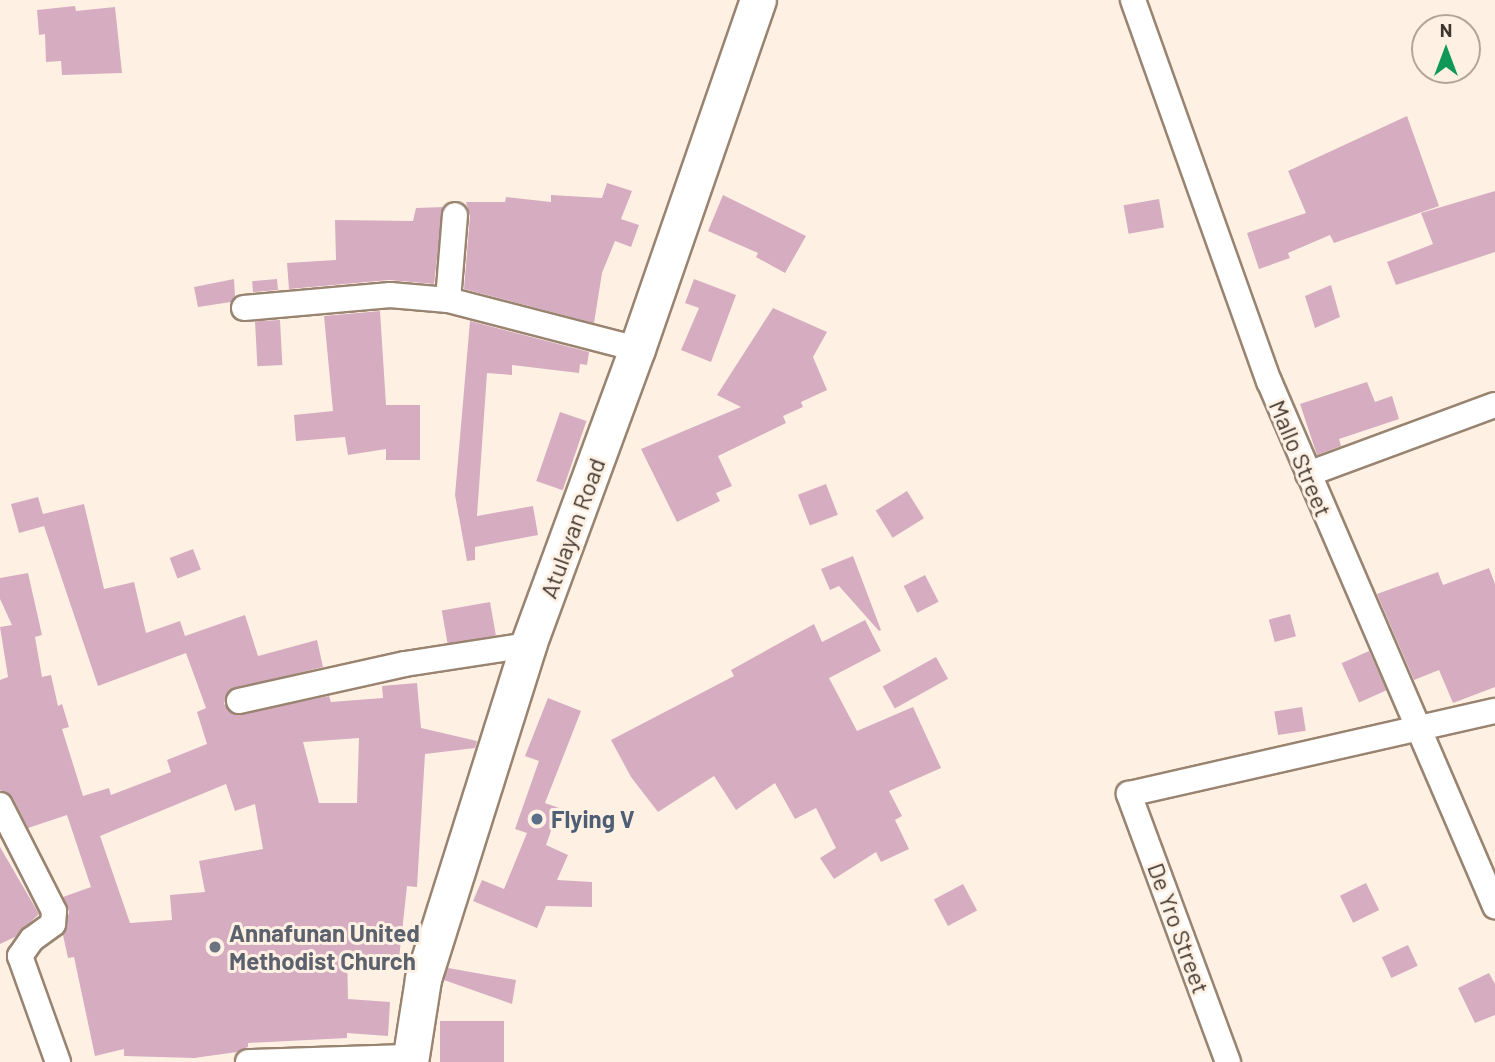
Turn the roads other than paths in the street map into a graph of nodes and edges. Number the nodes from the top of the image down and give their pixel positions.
1 (758, 0) edge
2 (1133, 0) edge
3 (455, 215) dead end
4 (448, 300) junction
5 (244, 308) dead end
6 (637, 349) junction
7 (1495, 405) edge
8 (1308, 474) junction
9 (528, 645) junction
10 (239, 701) dead end
11 (1495, 711) edge
12 (1415, 727) junction
13 (0, 805) edge
14 (1495, 906) edge
15 (410, 1060) edge
16 (58, 1062) edge
17 (248, 1062) edge
18 (1228, 1062) edge

1 - 6 main road, Atulayan Road
2 - 8 street, Mallo Street
3 - 4 street
4 - 5 street
4 - 6 street
6 - 9 main road, Atulayan Road
7 - 8 street
8 - 12 street, Mallo Street
9 - 10 street
9 - 15 main road, Atulayan Road
11 - 12 street
12 - 14 street, Mallo Street
12 - 18 street, De Yro Street
13 - 16 street
15 - 17 street

